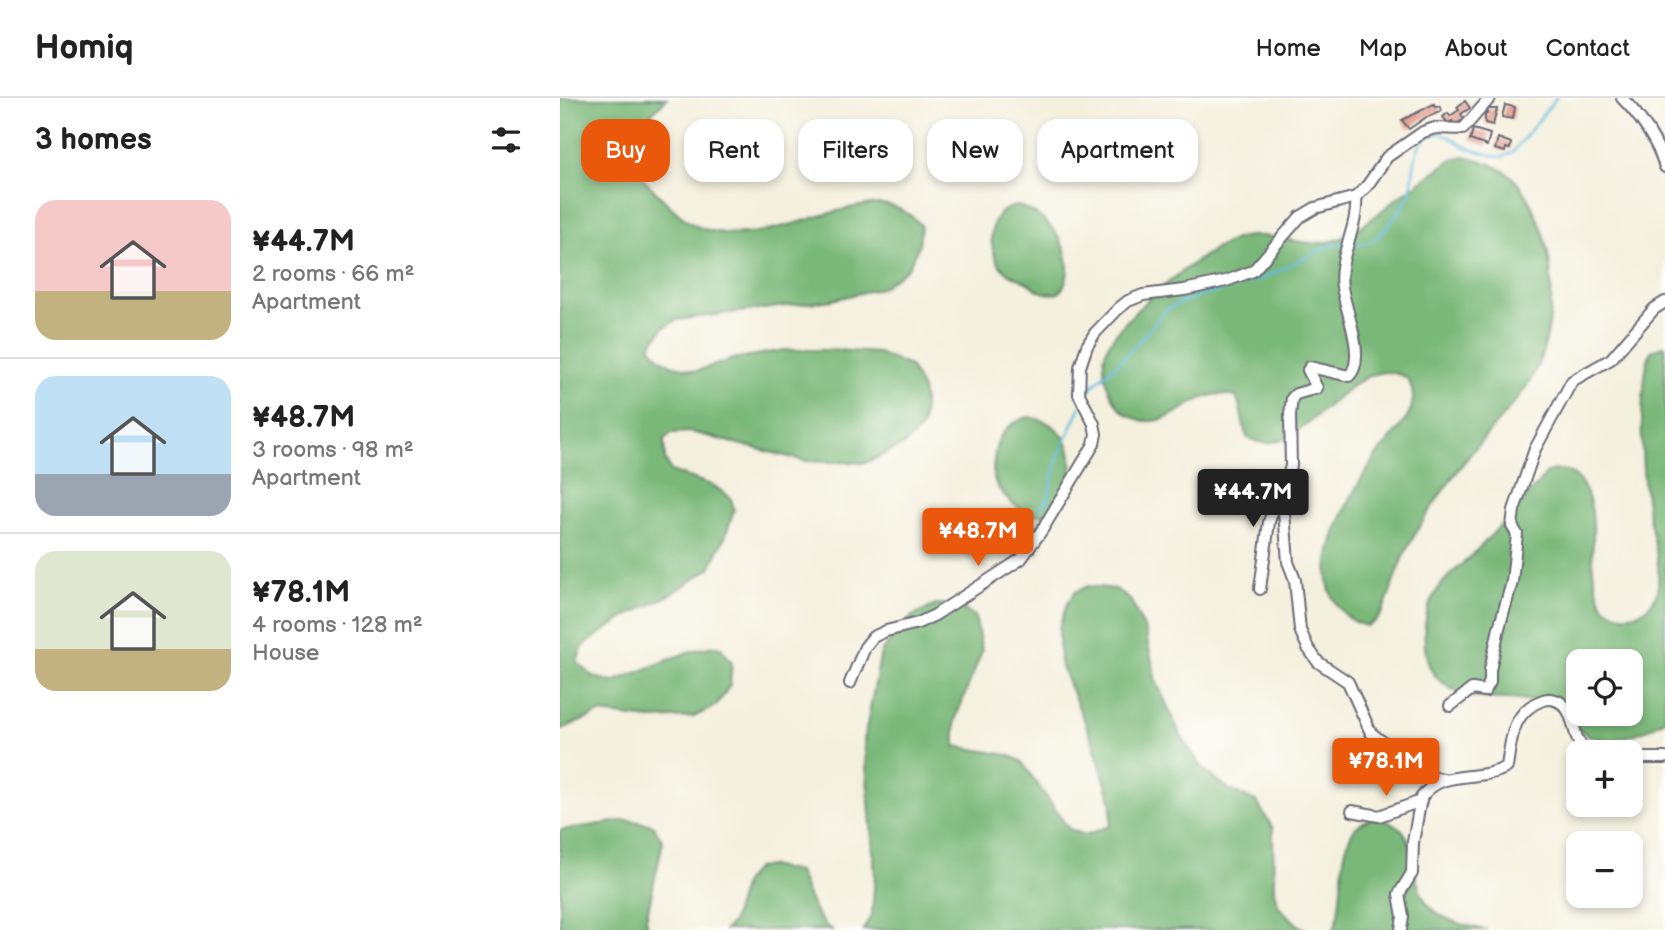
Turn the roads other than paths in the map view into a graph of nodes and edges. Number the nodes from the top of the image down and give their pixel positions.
1 (1490, 98) edge
2 (1622, 98) edge
3 (1665, 167) edge
4 (1356, 197) junction
5 (1665, 302) edge
6 (1283, 499) junction
7 (1260, 589) dead end
8 (850, 683) dead end
9 (1450, 706) dead end
10 (1576, 740) edge
11 (1643, 758) edge
12 (1665, 758) edge
13 (1443, 779) junction
14 (1421, 801) junction
15 (1352, 811) dead end
16 (1401, 930) edge

1 - 4 street
2 - 3 street
4 - 6 street
4 - 8 street
5 - 9 street
6 - 7 street
6 - 13 street
10 - 13 street
11 - 12 street
13 - 14 street
14 - 15 street
14 - 16 street

